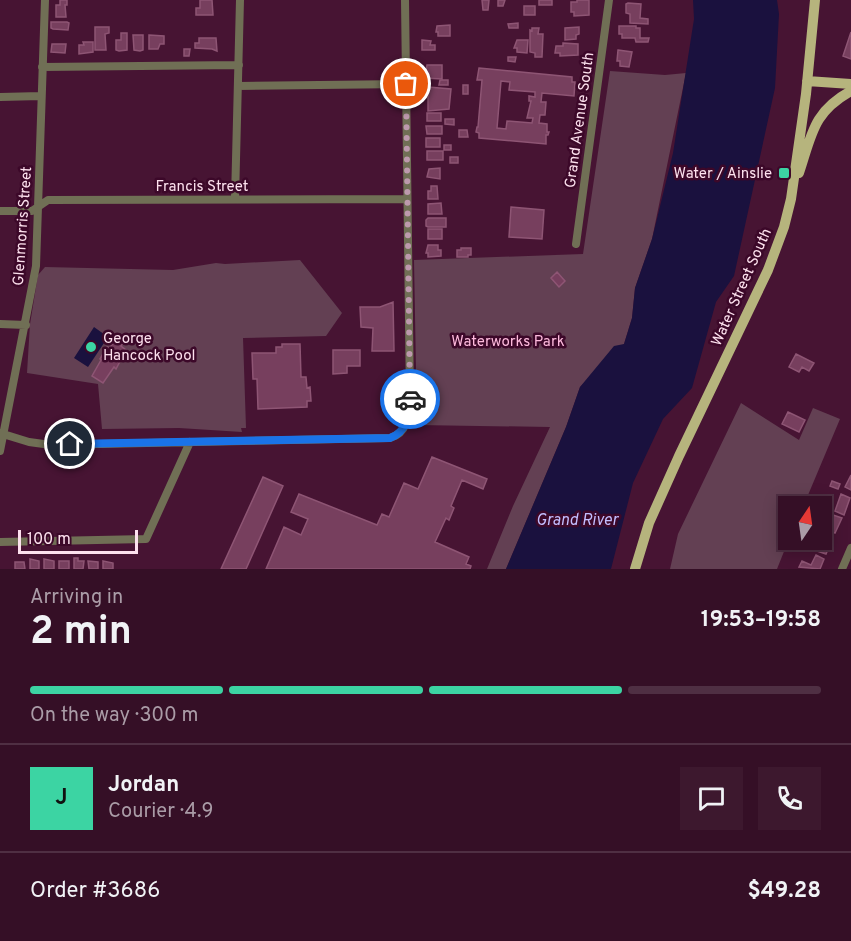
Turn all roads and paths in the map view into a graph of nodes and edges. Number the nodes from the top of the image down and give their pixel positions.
1 (45, 0) edge
2 (240, 0) edge
3 (405, 0) edge
4 (609, 0) edge
5 (815, 0) edge
6 (239, 65) junction
7 (42, 67) junction
8 (807, 81) junction
9 (406, 84) junction
10 (851, 84) edge
11 (238, 86) junction
12 (851, 91) edge
13 (41, 96) junction
14 (0, 97) edge
15 (791, 198) junction
16 (235, 199) junction
17 (407, 199) junction
18 (39, 205) junction
19 (0, 211) edge
20 (576, 244) dead end
21 (0, 324) edge
22 (26, 325) junction
23 (2, 433) edge
24 (190, 442) junction
25 (0, 451) edge
26 (0, 542) edge
27 (851, 548) edge
28 (635, 569) edge
29 (842, 569) edge

1 - 7 street, Glenmorris Street
2 - 6 street
3 - 9 street
4 - 20 street, Grand Avenue South
5 - 8 main road, Water Street South
6 - 7 street
6 - 11 street
7 - 13 street, Glenmorris Street
8 - 10 main road
8 - 15 main road, Water Street South
9 - 11 street
9 - 17 street
11 - 16 street
12 - 15 main road
13 - 14 street
13 - 18 street, Glenmorris Street
15 - 28 main road, Water Street South
16 - 17 street, Francis Street
16 - 18 street, Francis Street
17 - 24 street
18 - 19 street, Francis Street
18 - 22 street, Glenmorris Street
21 - 22 street
22 - 23 street, Glenmorris Street
23 - 24 street
23 - 25 street, Glenmorris Street
24 - 26 street
27 - 29 street

